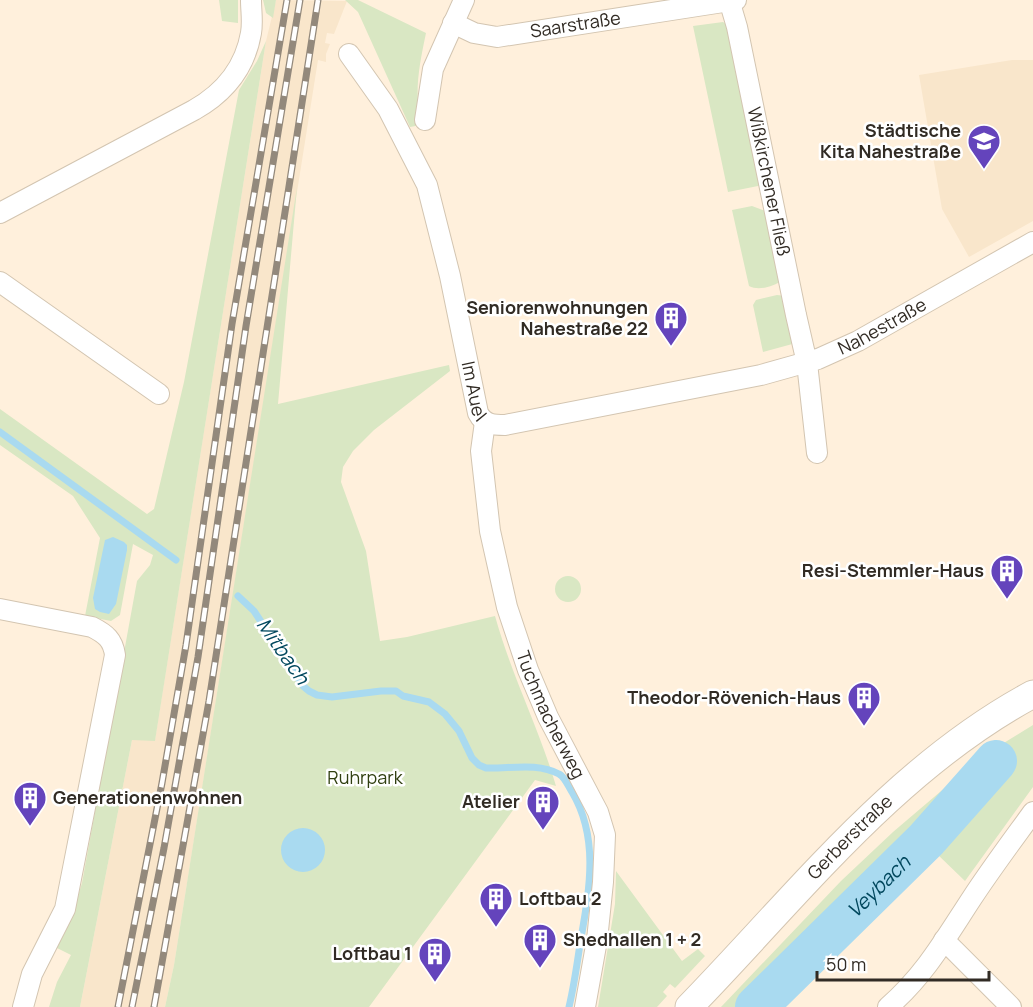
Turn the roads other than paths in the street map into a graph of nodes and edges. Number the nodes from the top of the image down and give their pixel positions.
1 (251, 0) edge
2 (464, 0) edge
3 (732, 0) edge
4 (453, 23) junction
5 (349, 54) dead end
6 (425, 120) dead end
7 (0, 213) edge
8 (1033, 242) edge
9 (0, 282) edge
10 (807, 363) junction
11 (159, 394) dead end
12 (485, 422) junction
13 (817, 453) dead end
14 (0, 609) edge
15 (1033, 694) edge
16 (1033, 812) edge
17 (944, 940) junction
18 (23, 1007) edge
19 (585, 1007) edge
20 (689, 1007) edge
21 (888, 1007) edge
22 (1011, 1007) edge

1 - 7 street
2 - 4 street
3 - 4 street, Saarstraße
3 - 10 street, Wißkirchener Fließ
4 - 6 street
5 - 12 street, Im Auel
8 - 10 street, Nahestraße
9 - 11 street
10 - 12 street, Im Auel
10 - 13 street
12 - 19 street, Tuchmacherweg
14 - 18 street
15 - 20 street, Gerberstraße
16 - 17 street
17 - 21 street
17 - 22 street

